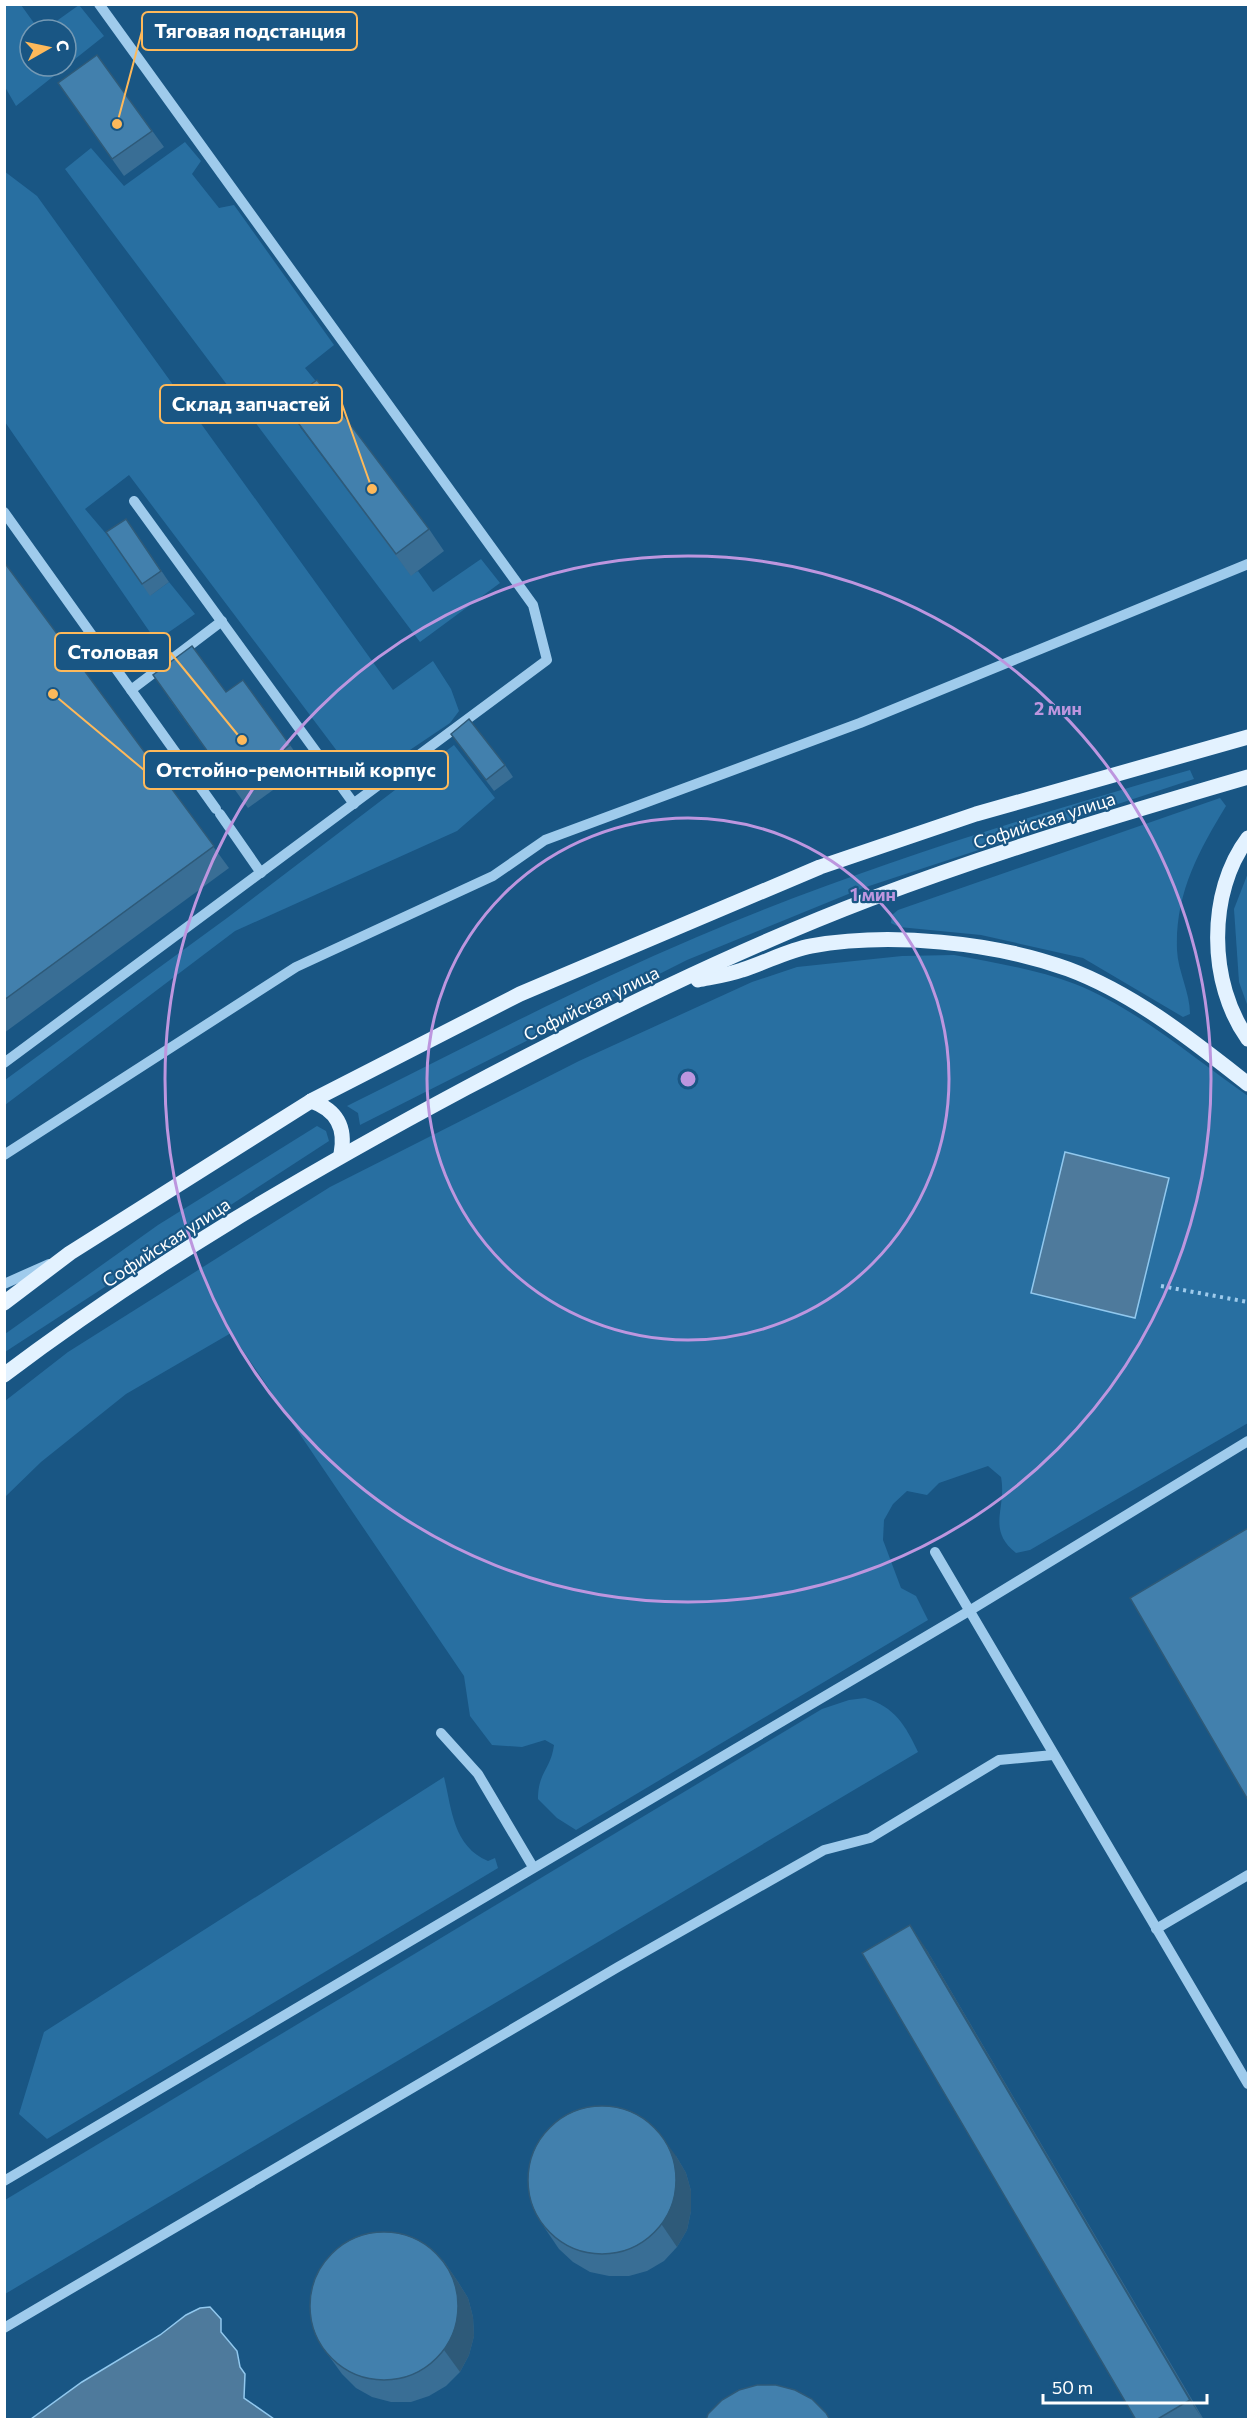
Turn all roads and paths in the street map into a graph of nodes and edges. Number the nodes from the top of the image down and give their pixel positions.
1 (99, 4) edge
2 (134, 501) dead end
3 (4, 512) edge
4 (1248, 564) edge
5 (222, 621) junction
6 (131, 690) junction
7 (1248, 737) edge
8 (1248, 777) edge
9 (354, 804) junction
10 (1248, 838) edge
11 (261, 873) junction
12 (666, 987) junction
13 (1248, 1039) edge
14 (4, 1063) edge
15 (1248, 1084) edge
16 (311, 1101) junction
17 (341, 1154) junction
18 (4, 1155) edge
19 (70, 1253) junction
20 (4, 1284) edge
21 (1161, 1286) dead end
22 (1248, 1302) edge
23 (4, 1303) edge
24 (4, 1375) edge
25 (1248, 1441) edge
26 (935, 1552) dead end
27 (969, 1611) junction
28 (441, 1733) dead end
29 (1053, 1755) junction
30 (533, 1867) junction
31 (1248, 1875) edge
32 (1156, 1929) junction
33 (1248, 2084) edge
34 (4, 2181) edge
35 (4, 2328) edge

1 - 9 street
2 - 5 street
3 - 6 street
4 - 18 street
5 - 6 street
5 - 9 street
6 - 11 street
7 - 16 main road, Софийская улица
8 - 12 main road, Софийская улица
9 - 11 street
10 - 13 main road
11 - 14 street
12 - 15 main road
12 - 17 main road, Софийская улица
16 - 17 main road
16 - 19 main road, Софийская улица
17 - 24 main road, Софийская улица
19 - 20 street
19 - 23 main road, Софийская улица
21 - 22 path
25 - 27 street
26 - 27 street
27 - 29 street
27 - 30 street
28 - 30 street
29 - 32 street
29 - 35 street
30 - 34 street
31 - 32 street
32 - 33 street

